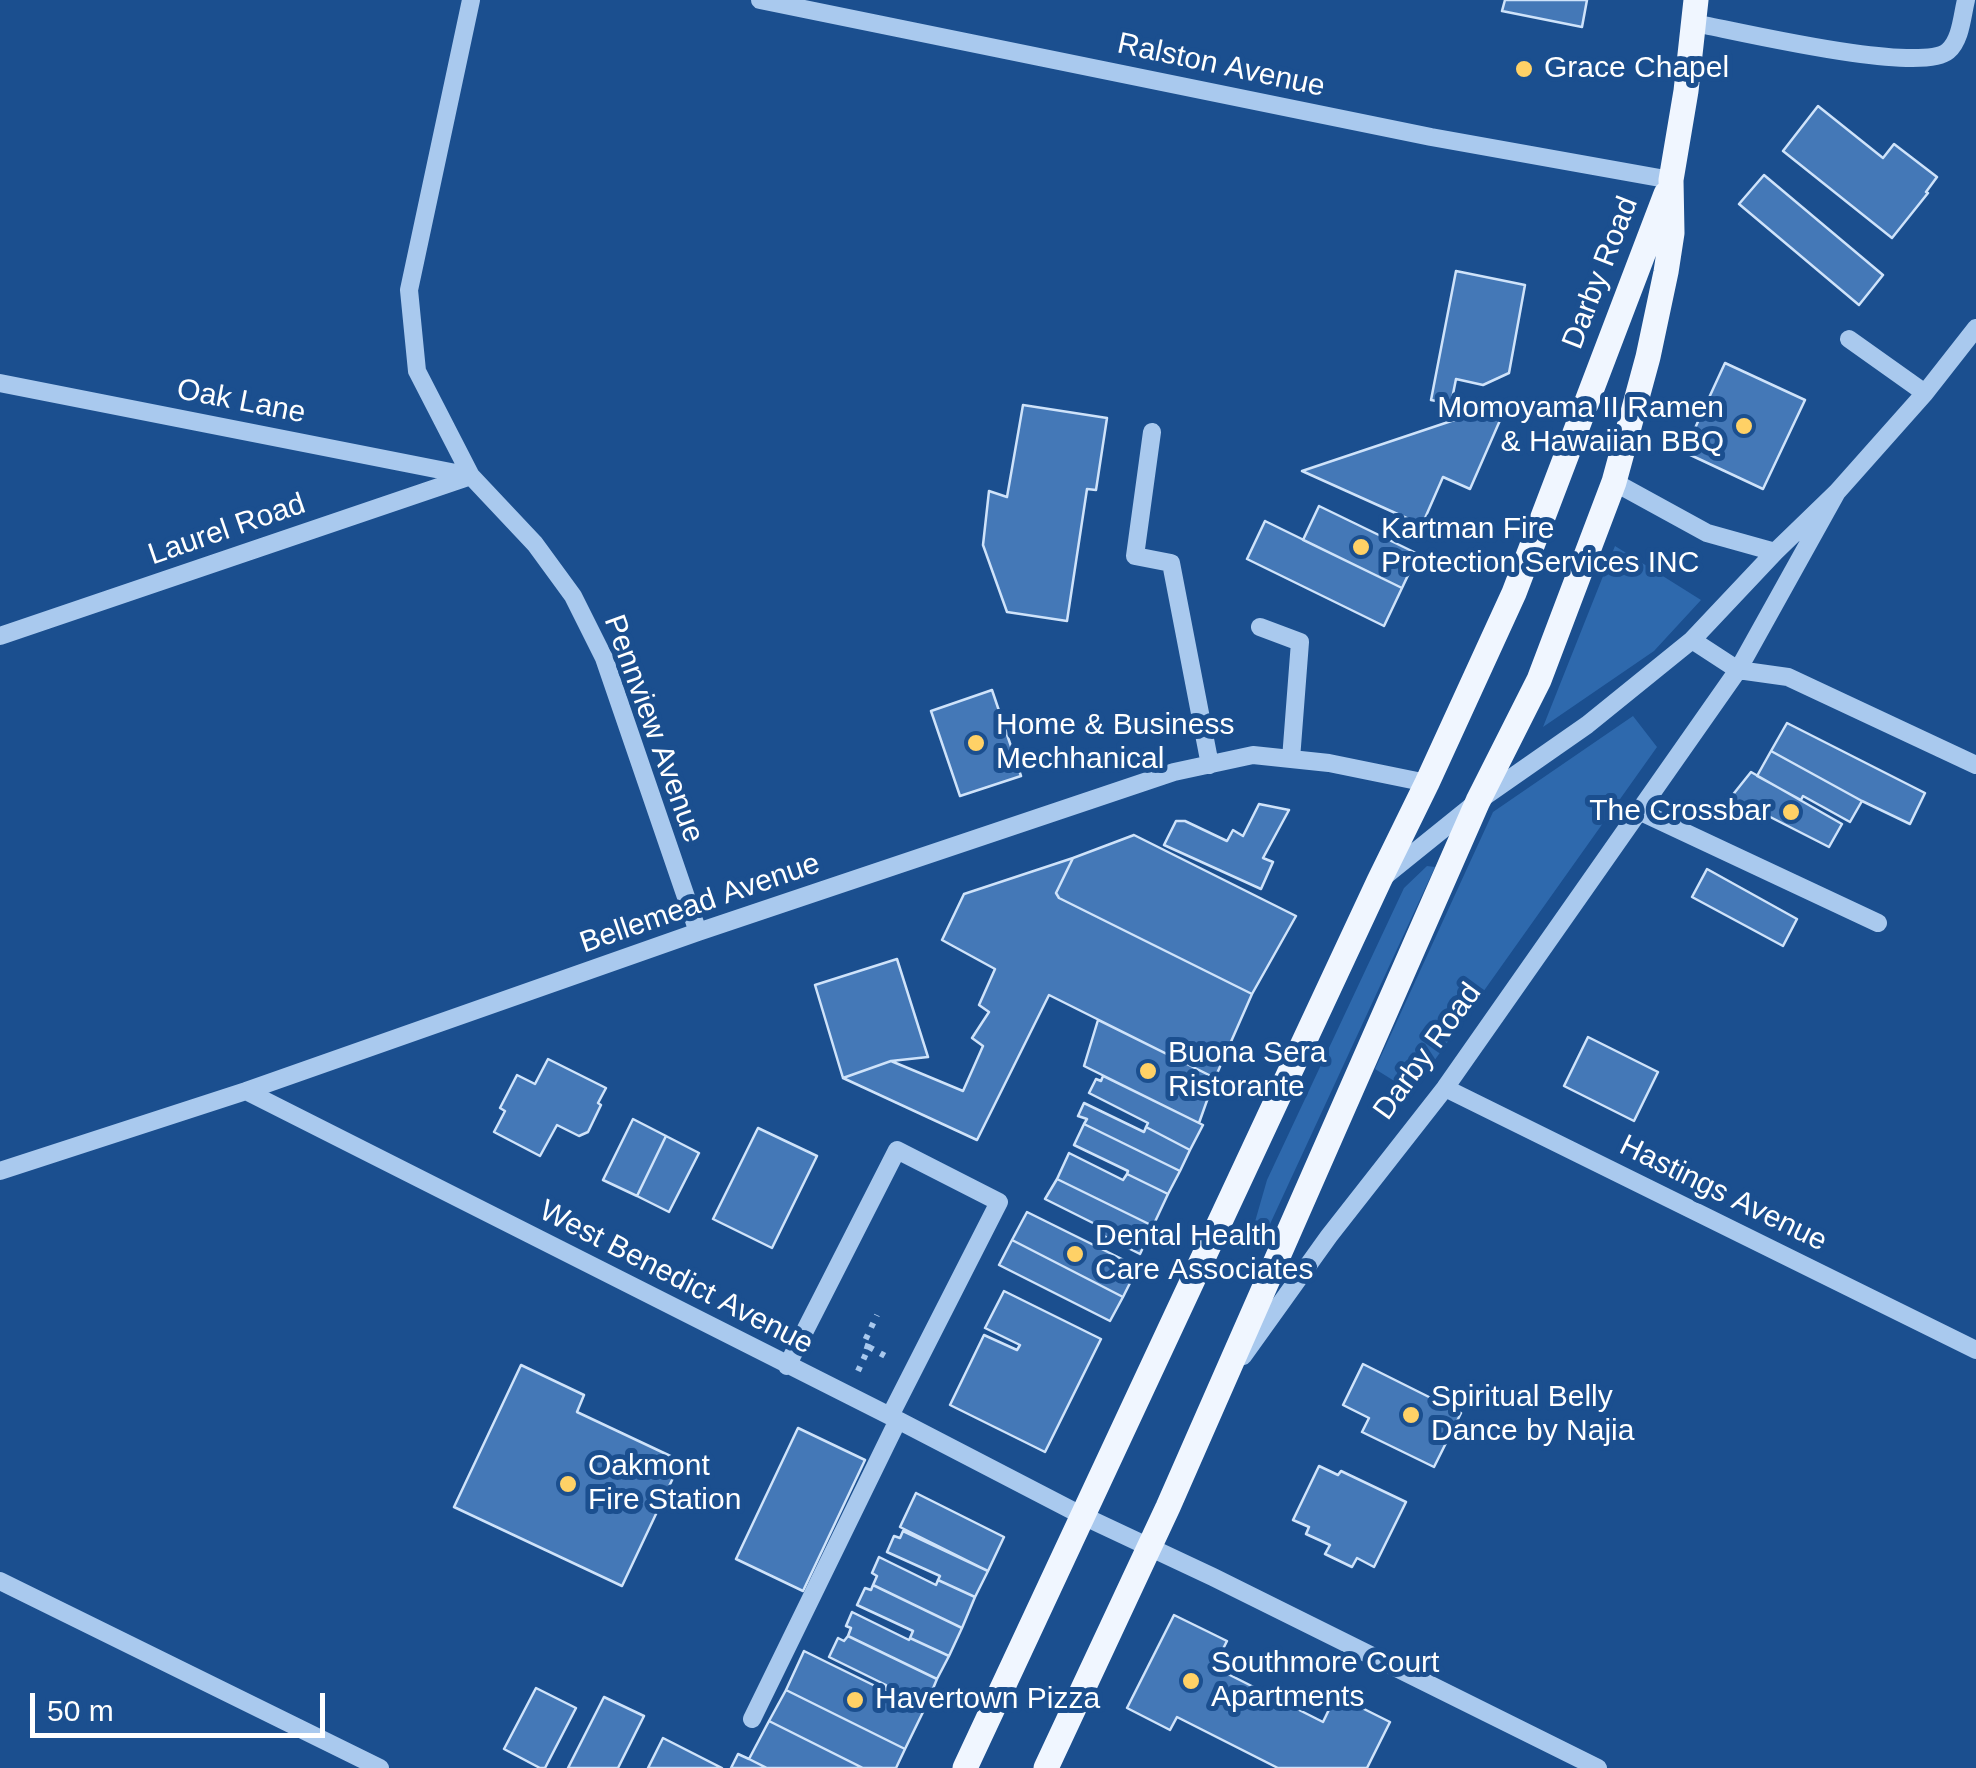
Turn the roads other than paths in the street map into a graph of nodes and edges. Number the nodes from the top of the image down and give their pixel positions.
1 (471, 0) edge
2 (760, 0) edge
3 (1966, 0) edge
4 (1695, 12) edge
5 (1671, 180) junction
6 (1976, 328) edge
7 (1849, 339) dead end
8 (0, 383) edge
9 (1925, 393) junction
10 (1152, 432) dead end
11 (471, 476) junction
12 (1614, 482) junction
13 (1837, 492) junction
14 (1775, 552) junction
15 (1260, 628) dead end
16 (0, 636) edge
17 (1692, 640) junction
18 (1738, 670) junction
19 (1292, 759) junction
20 (1210, 765) junction
21 (1976, 765) edge
22 (1427, 783) junction
23 (1478, 801) junction
24 (1639, 811) junction
25 (1378, 881) junction
26 (1878, 923) dead end
27 (698, 932) junction
28 (1445, 1088) junction
29 (246, 1091) junction
30 (0, 1171) edge
31 (1976, 1350) edge
32 (787, 1366) junction
33 (1220, 1389) junction
34 (894, 1418) junction
35 (1082, 1515) junction
36 (1150, 1546) junction
37 (0, 1581) edge
38 (752, 1720) dead end
39 (380, 1768) edge
40 (965, 1768) edge
41 (1046, 1768) edge
42 (1598, 1768) edge

1 - 11 street, Pennview Avenue
2 - 5 street, Ralston Avenue
3 - 4 street
4 - 5 main road
5 - 12 main road, Darby Road
5 - 22 main road, Darby Road
6 - 9 street, Darby Road
7 - 9 street
8 - 11 street, Oak Lane
9 - 13 street, Darby Road
10 - 20 street
11 - 16 street, Laurel Road
11 - 27 street, Pennview Avenue
12 - 14 street
12 - 23 main road, Darby Road
13 - 14 street, Darby Road
13 - 18 street, Darby Road
14 - 17 street, Darby Road
15 - 19 street
17 - 18 street
17 - 23 street, Darby Road
18 - 21 street
18 - 24 street, Darby Road
19 - 20 street, Bellemead Avenue
19 - 22 street, Bellemead Avenue
20 - 27 street, Bellemead Avenue
22 - 25 main road, Darby Road
23 - 25 street, Darby Road
23 - 33 main road, Darby Road
24 - 26 street
24 - 28 street, Darby Road
25 - 35 main road, Darby Road
27 - 29 street, Bellemead Avenue
28 - 31 street, Hastings Avenue
28 - 33 street, Darby Road
29 - 30 street, Bellemead Avenue
29 - 32 street, West Benedict Avenue
32 - 34 street, West Benedict Avenue
32 - 34 street
33 - 36 main road, Darby Road
34 - 35 street, West Benedict Avenue
34 - 38 street
35 - 36 street, West Benedict Avenue
35 - 40 main road, Darby Road
36 - 41 main road, Darby Road
36 - 42 street, West Benedict Avenue
37 - 39 street

